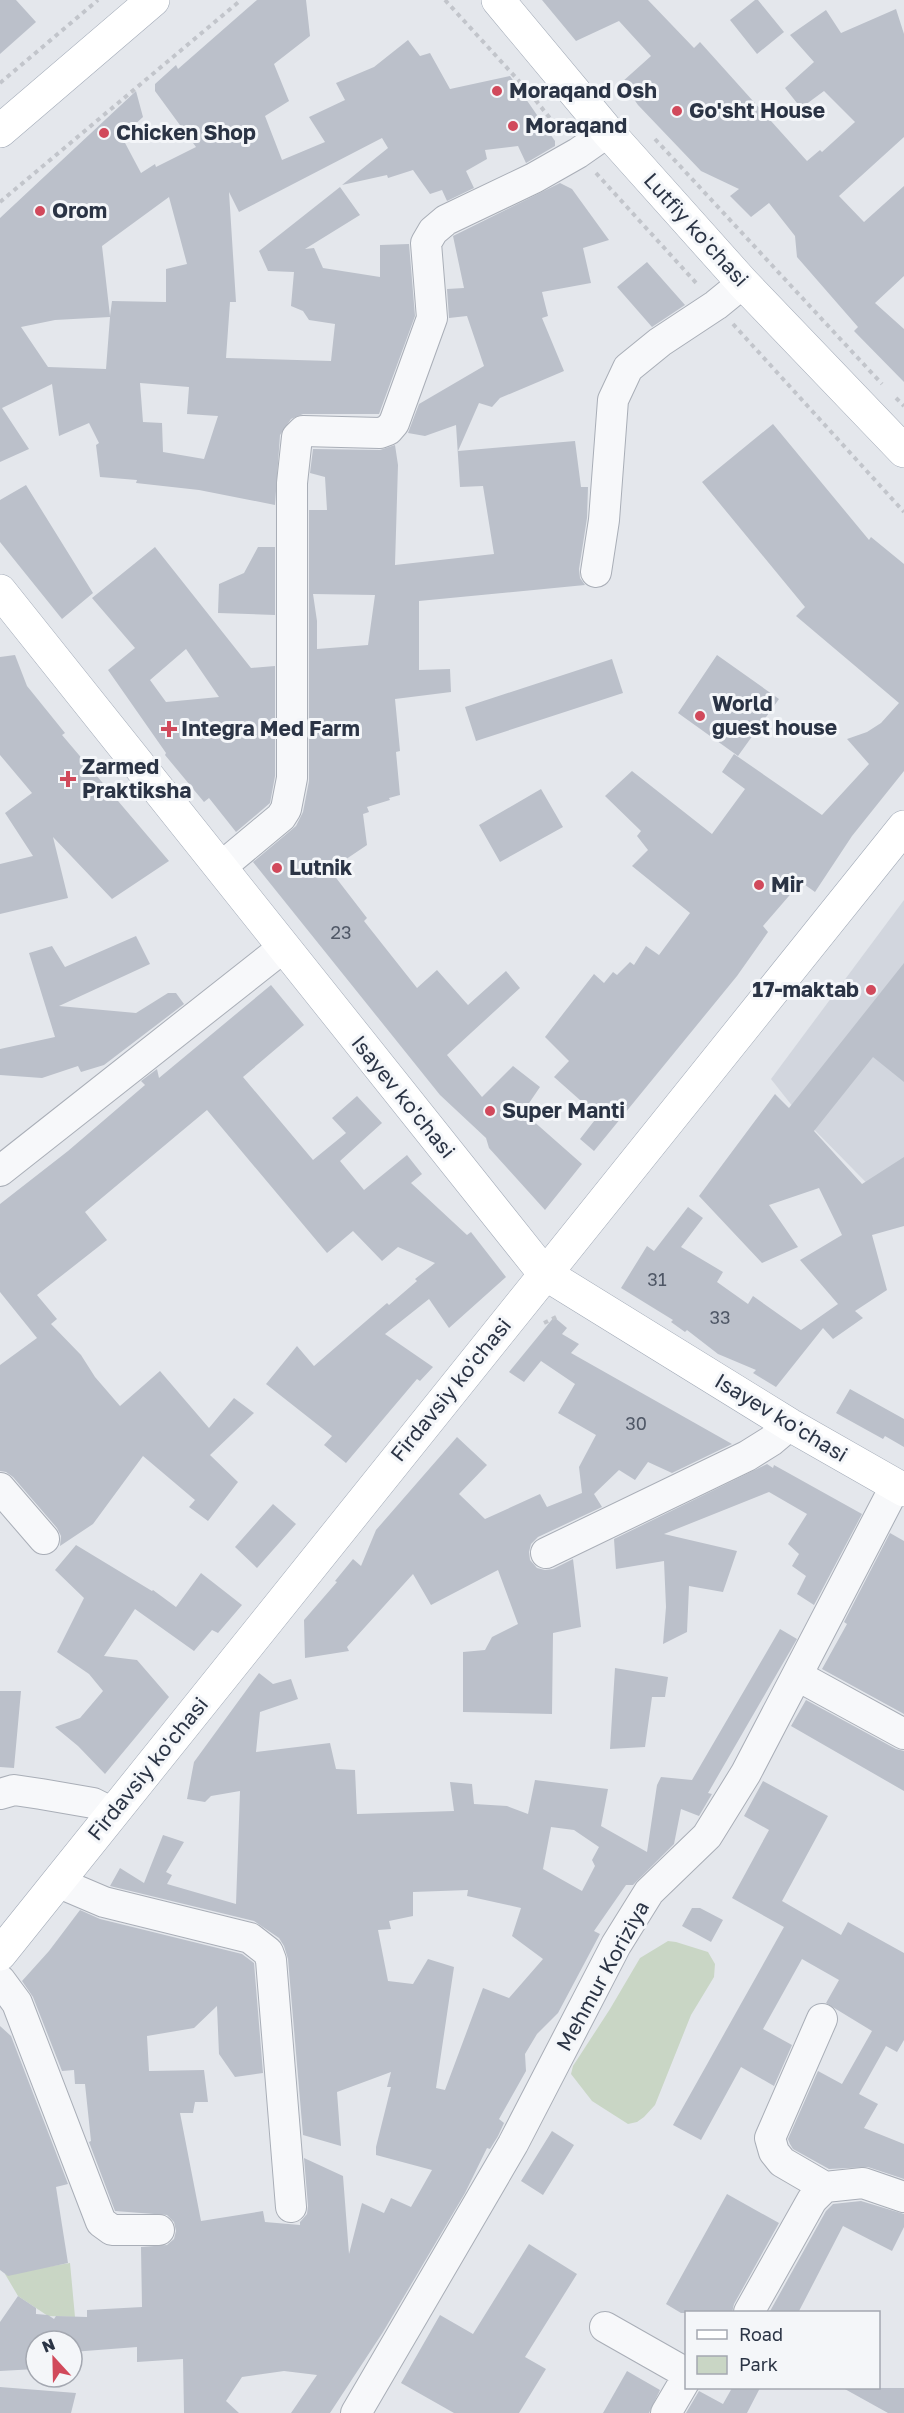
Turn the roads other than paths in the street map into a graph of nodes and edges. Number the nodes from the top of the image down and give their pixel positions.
1 (498, 0) edge
2 (150, 1) edge
3 (0, 131) edge
4 (608, 132) junction
5 (743, 283) junction
6 (904, 452) edge
7 (596, 572) dead end
8 (0, 591) edge
9 (904, 827) edge
10 (221, 867) junction
11 (284, 947) junction
12 (0, 1171) edge
13 (544, 1274) junction
14 (790, 1425) junction
15 (0, 1488) edge
16 (900, 1488) edge
17 (44, 1539) dead end
18 (546, 1553) dead end
19 (798, 1676) junction
20 (904, 1734) edge
21 (0, 1794) edge
22 (113, 1813) junction
23 (57, 1882) junction
24 (0, 1954) edge
25 (0, 1980) edge
26 (822, 2019) dead end
27 (825, 2187) junction
28 (904, 2197) edge
29 (291, 2207) dead end
30 (159, 2230) dead end
31 (750, 2311) edge
32 (605, 2327) dead end
33 (685, 2372) edge
34 (685, 2382) edge
35 (356, 2413) edge
36 (666, 2413) edge

1 - 4 main road, Lutfiy ko'chasi
2 - 3 main road
4 - 5 main road, Lutfiy ko'chasi
4 - 10 street
5 - 6 main road, Lutfiy ko'chasi
5 - 7 street
8 - 10 main road, Isayev ko'chasi
9 - 13 main road, Firdavsiy ko'chasi
10 - 11 main road, Isayev ko'chasi
11 - 12 street
11 - 13 main road, Isayev ko'chasi
13 - 14 main road, Isayev ko'chasi
13 - 22 main road, Firdavsiy ko'chasi
14 - 16 main road, Isayev ko'chasi
14 - 18 street
15 - 17 street
16 - 19 street, Mehmur Koriziya
19 - 20 street
19 - 35 street, Mehmur Koriziya
21 - 22 street
22 - 23 main road, Firdavsiy ko'chasi
23 - 24 main road, Firdavsiy ko'chasi
23 - 29 street
25 - 30 street
26 - 27 street
27 - 28 street
27 - 31 street
32 - 33 street
34 - 36 street

